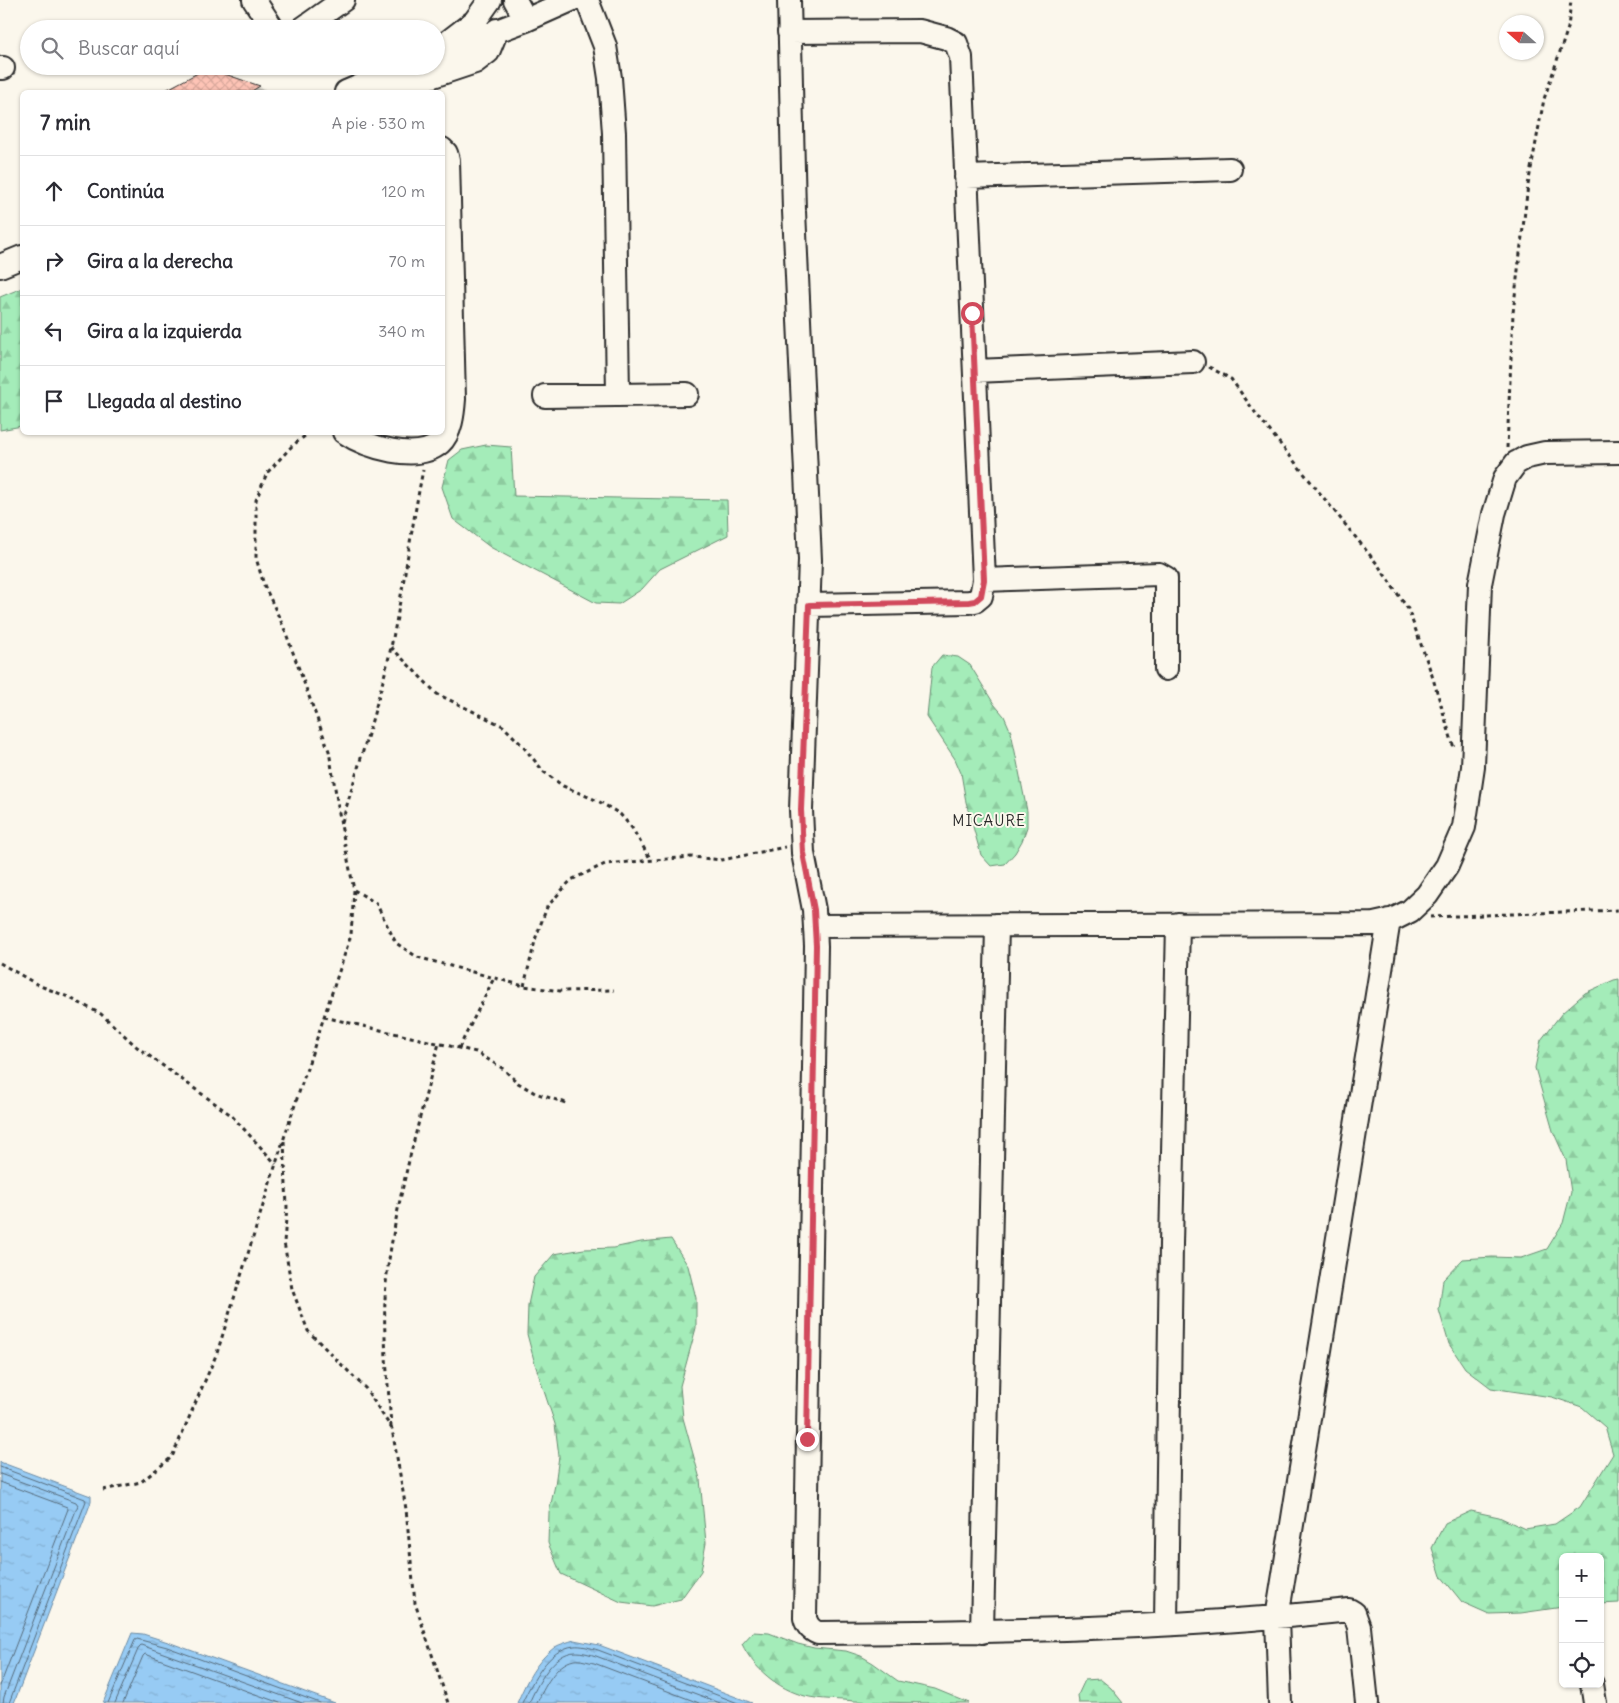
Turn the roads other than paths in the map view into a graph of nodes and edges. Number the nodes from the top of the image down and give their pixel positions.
1 (254, 0) edge
2 (344, 0) edge
3 (490, 0) edge
4 (515, 0) edge
5 (571, 0) edge
6 (587, 0) edge
7 (789, 0) edge
8 (267, 20) edge
9 (315, 20) edge
10 (526, 20) junction
11 (497, 30) junction
12 (789, 32) junction
13 (445, 45) edge
14 (445, 49) edge
15 (445, 70) edge
16 (393, 75) edge
17 (426, 75) edge
18 (374, 89) edge
19 (445, 152) edge
20 (1230, 169) dead end
21 (966, 177) junction
22 (20, 259) edge
23 (0, 266) edge
24 (1194, 362) road end
25 (975, 371) junction
26 (687, 394) dead end
27 (618, 395) junction
28 (545, 396) dead end
29 (348, 435) edge
30 (445, 435) edge
31 (445, 435) edge
32 (1619, 452) edge
33 (984, 580) junction
34 (809, 605) junction
35 (1166, 669) dead end
36 (1389, 920) junction
37 (1178, 924) junction
38 (997, 925) junction
39 (815, 926) junction
40 (1277, 1618) junction
41 (1166, 1623) junction
42 (982, 1632) junction
43 (1593, 1688) edge
44 (1280, 1703) edge
45 (1366, 1703) edge
46 (1595, 1703) edge

1 - 8 street
2 - 9 street
3 - 13 street
4 - 10 street
5 - 10 street
6 - 27 street
7 - 12 street
10 - 11 street
11 - 14 street
11 - 15 street
12 - 21 street
12 - 34 street
16 - 18 street
17 - 18 street
19 - 30 street
20 - 21 street
21 - 25 street
22 - 23 street
24 - 25 street
25 - 33 street
26 - 27 street
27 - 28 street
29 - 31 street
32 - 36 street
33 - 34 street
33 - 35 street
34 - 39 street
36 - 37 street
36 - 40 street
37 - 38 street
37 - 41 street
38 - 39 street
38 - 42 street
39 - 42 street
40 - 41 street
40 - 44 street
40 - 45 street
41 - 42 street
43 - 46 street

